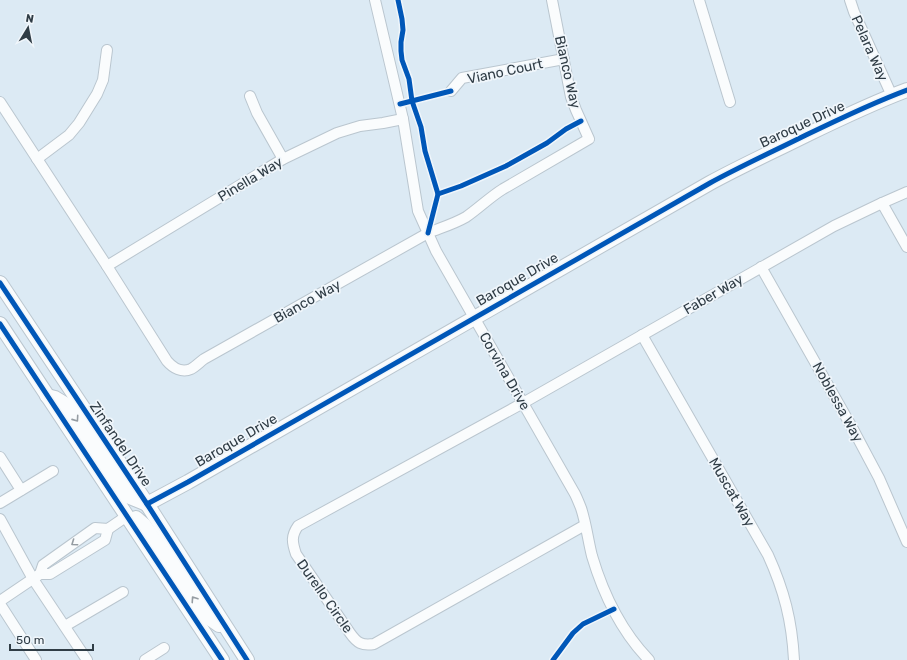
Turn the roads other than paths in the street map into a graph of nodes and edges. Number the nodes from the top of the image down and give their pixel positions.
1 (375, 0) edge
2 (552, 0) edge
3 (699, 0) edge
4 (850, 0) edge
5 (107, 50) dead end
6 (564, 59) junction
7 (907, 90) edge
8 (451, 91) dead end
9 (250, 96) dead end
10 (892, 96) junction
11 (0, 102) edge
12 (730, 102) dead end
13 (403, 120) junction
14 (37, 159) junction
15 (283, 159) junction
16 (907, 192) edge
17 (882, 202) junction
18 (428, 233) junction
19 (907, 247) edge
20 (107, 266) junction
21 (761, 267) junction
22 (0, 283) edge
23 (474, 318) junction
24 (0, 324) edge
25 (642, 335) junction
26 (47, 396) junction
27 (524, 403) junction
28 (0, 457) edge
29 (53, 470) dead end
30 (21, 490) junction
31 (0, 503) edge
32 (147, 504) junction
33 (125, 514) junction
34 (0, 519) edge
35 (585, 525) junction
36 (108, 529) junction
37 (907, 542) edge
38 (37, 577) junction
39 (123, 592) dead end
40 (0, 601) edge
41 (0, 604) edge
42 (65, 626) junction
43 (232, 636) junction
44 (164, 648) dead end
45 (36, 660) edge
46 (87, 660) edge
47 (145, 660) edge
48 (222, 660) edge
49 (246, 660) edge
50 (649, 660) edge
51 (794, 660) edge

1 - 13 street, Corvina Drive
2 - 6 street, Bianco Way
3 - 12 street
4 - 10 street, Pelara Way
5 - 14 street
6 - 8 street, Viano Court
6 - 18 street, Bianco Way
7 - 10 street, Baroque Drive
9 - 15 street
10 - 23 street, Baroque Drive
11 - 14 street, Bianco Way
13 - 15 street, Pinella Way
13 - 18 street, Corvina Drive
14 - 20 street, Bianco Way
15 - 20 street, Pinella Way
16 - 17 street, Faber Way
17 - 19 street
17 - 21 street, Faber Way
18 - 20 street, Bianco Way
18 - 23 street, Corvina Drive
21 - 25 street, Faber Way
21 - 37 street, Noblessa Way
22 - 32 street, Zinfandel Drive
23 - 27 street, Corvina Drive
23 - 32 street, Baroque Drive
24 - 26 street
25 - 27 street, Faber Way
25 - 51 street, Muscat Way
26 -> 32 street
26 - 33 street
27 - 35 street, Corvina Drive
27 - 35 street, Durello Circle
28 - 30 street
29 - 30 street
30 - 31 street
32 - 43 street, Zinfandel Drive
33 - 36 street
43 -> 33 street
33 - 48 street
34 - 38 street
35 - 50 street, Corvina Drive
36 - 38 street
36 -> 38 street
38 - 40 street
38 - 42 street
39 - 42 street
41 - 45 street
42 - 46 street
43 - 49 street, Zinfandel Drive
44 - 47 street

